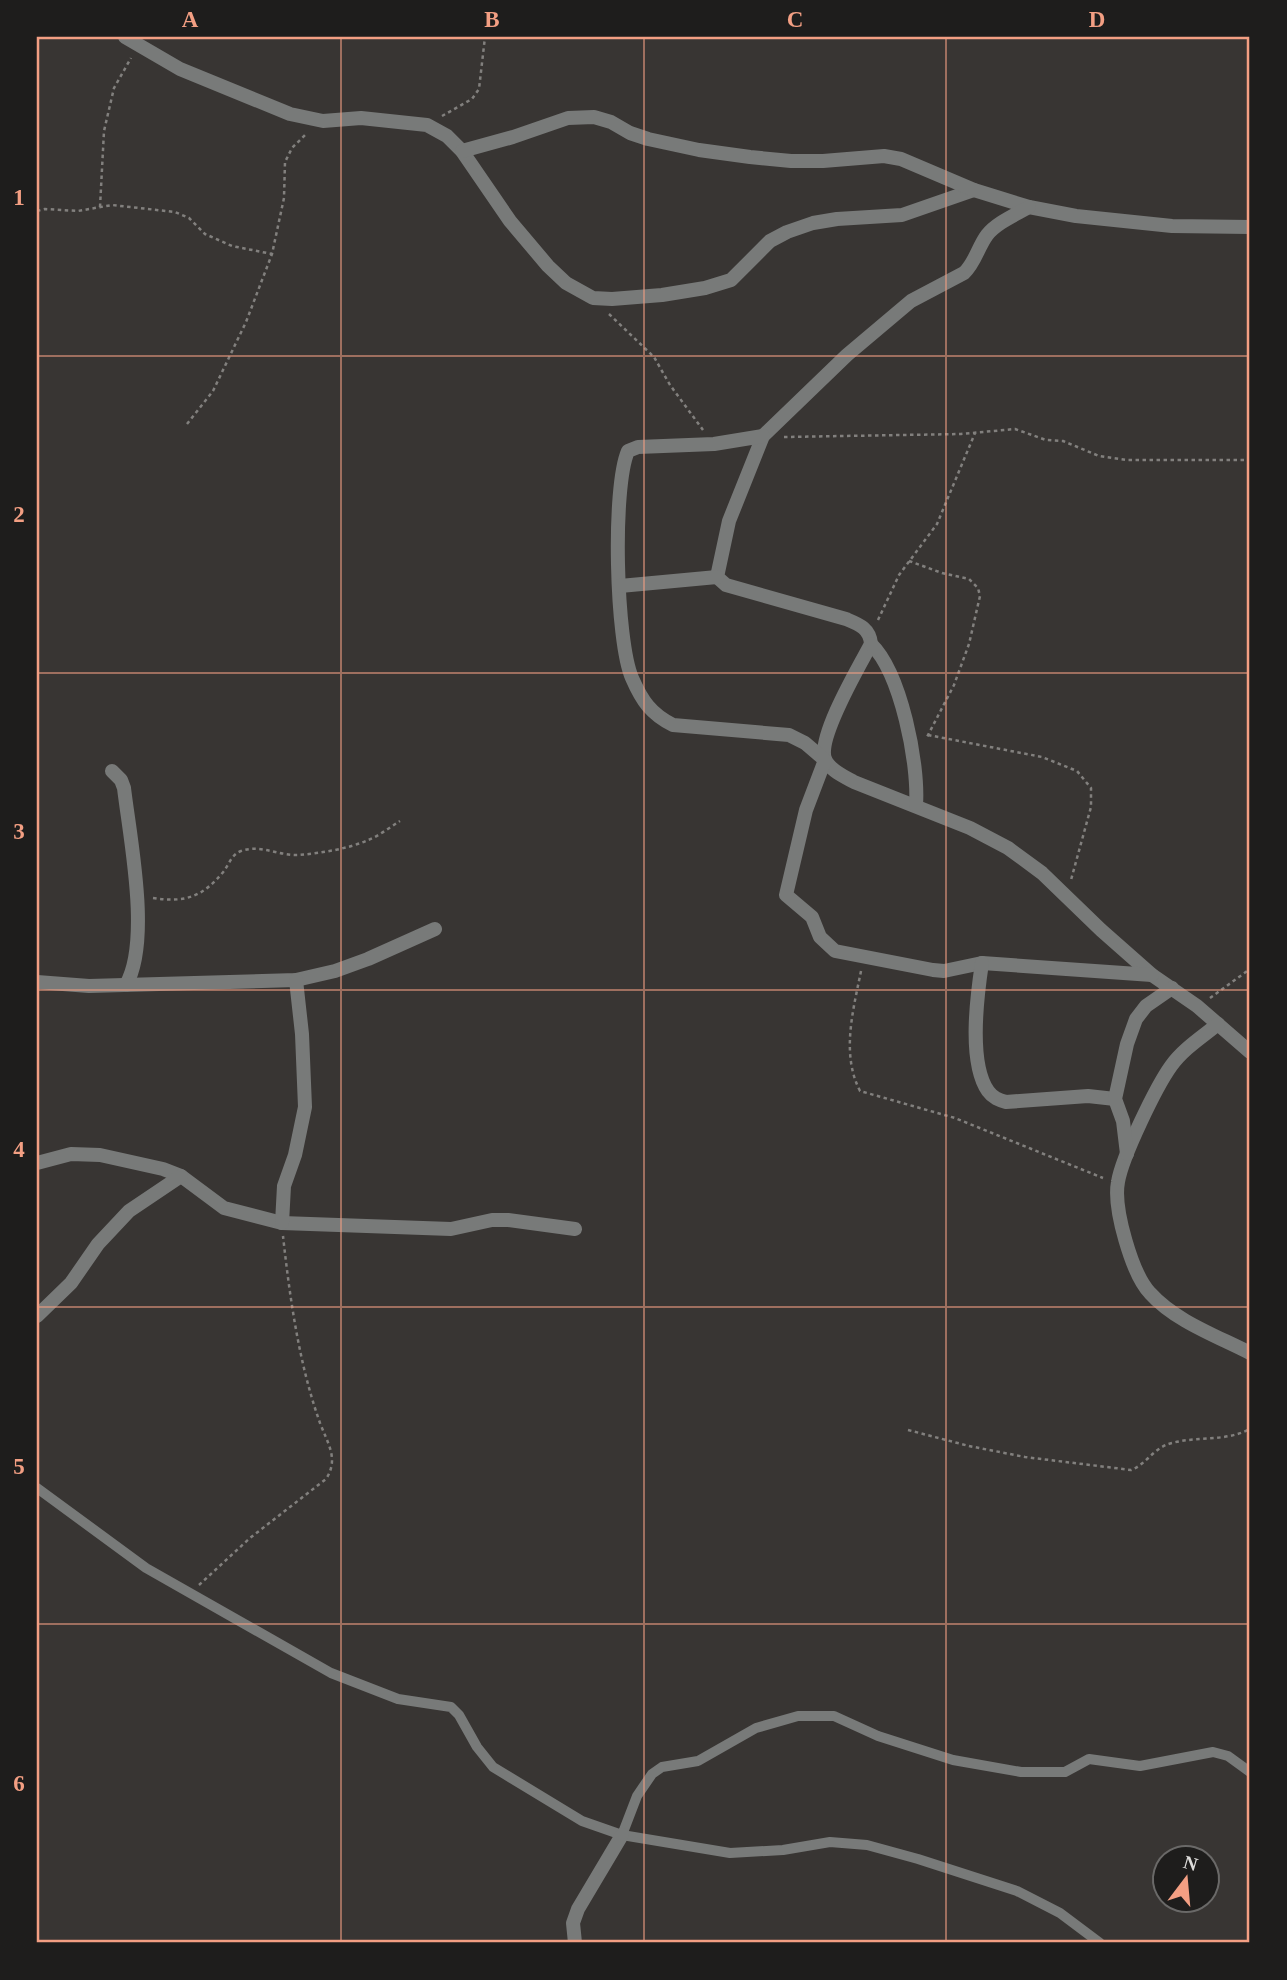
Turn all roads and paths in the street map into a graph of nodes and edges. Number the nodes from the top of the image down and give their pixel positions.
1 (485, 37) edge
2 (132, 40) edge
3 (323, 121) junction
4 (427, 125) junction
5 (462, 151) junction
6 (974, 190) junction
7 (100, 207) junction
8 (1028, 207) junction
9 (37, 211) edge
10 (1250, 227) edge
11 (272, 254) junction
12 (593, 298) junction
13 (187, 424) dead end
14 (975, 433) junction
15 (763, 436) junction
16 (714, 444) junction
17 (1250, 460) edge
18 (909, 561) junction
19 (717, 577) junction
20 (620, 586) junction
21 (871, 640) junction
22 (928, 735) junction
23 (825, 760) junction
24 (915, 765) junction
25 (112, 771) dead end
26 (916, 805) junction
27 (400, 821) dead end
28 (136, 894) junction
29 (1068, 897) junction
30 (435, 929) dead end
31 (863, 957) junction
32 (982, 963) junction
33 (1250, 969) edge
34 (1152, 975) junction
35 (296, 980) junction
36 (37, 982) edge
37 (126, 985) junction
38 (1172, 988) junction
39 (1197, 1006) junction
40 (1219, 1024) junction
41 (1250, 1052) edge
42 (1115, 1099) junction
43 (1127, 1156) junction
44 (37, 1163) edge
45 (181, 1176) junction
46 (1117, 1184) junction
47 (282, 1223) junction
48 (575, 1229) dead end
49 (37, 1316) edge
50 (1250, 1353) edge
51 (1250, 1429) edge
52 (908, 1430) dead end
53 (37, 1488) edge
54 (189, 1594) junction
55 (1250, 1772) edge
56 (622, 1835) junction
57 (575, 1943) edge
58 (1100, 1943) edge

1 - 4 path
2 - 3 street
2 - 7 path
3 - 4 street
3 - 11 path
4 - 5 street
5 - 6 street
5 - 12 street
6 - 8 street
6 - 12 street
7 - 9 path
7 - 11 path
8 - 10 street
8 - 15 street
11 - 13 path
12 - 16 path
14 - 15 path
14 - 17 path
14 - 18 path
15 - 16 street
15 - 19 street
16 - 20 street
18 - 21 path
18 - 22 path
19 - 20 street
19 - 21 street
20 - 23 street
21 - 23 street
21 - 24 street
22 - 24 path
22 - 29 path
23 - 26 street
23 - 31 street
24 - 26 street
25 - 28 street
26 - 29 street
27 - 28 path
28 - 37 street
29 - 34 street
30 - 35 street
31 - 32 street
31 - 46 path
32 - 34 street
32 - 42 street
33 - 39 path
34 - 38 street
35 - 37 street
35 - 47 street
36 - 37 street
38 - 39 street
38 - 42 street
39 - 40 street
40 - 41 street
40 - 43 street
42 - 43 street
43 - 46 street
44 - 45 street
45 - 47 street
45 - 49 street
46 - 50 street
47 - 48 street
47 - 54 path
51 - 52 path
53 - 54 lane
54 - 56 lane
55 - 56 lane
56 - 57 street
56 - 58 lane

